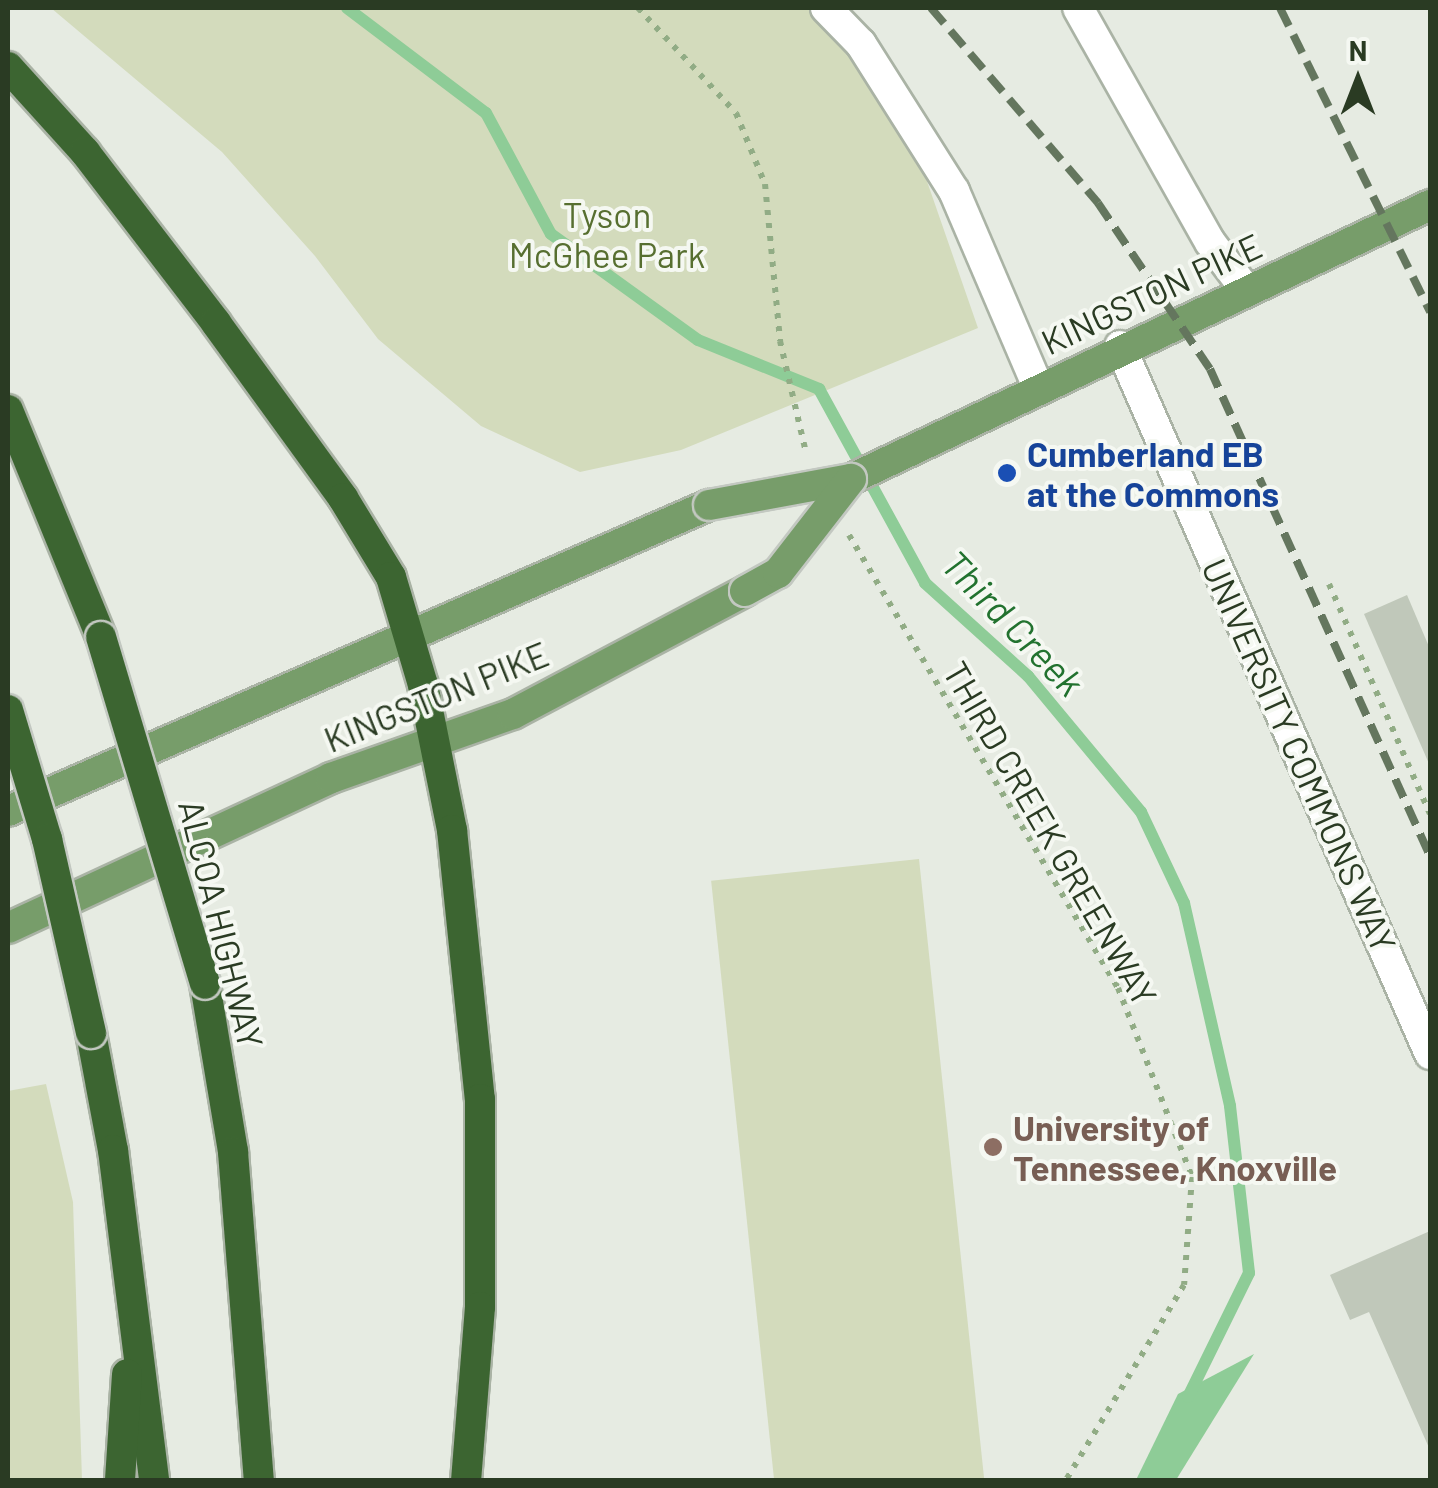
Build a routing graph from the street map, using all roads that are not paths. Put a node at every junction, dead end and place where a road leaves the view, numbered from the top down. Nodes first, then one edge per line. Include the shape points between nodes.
1 (826, 8) edge
2 (1078, 8) edge
3 (8, 67) edge
4 (1430, 205) edge
5 (1246, 290) junction
6 (1120, 346) junction
7 (1038, 387) junction
8 (8, 410) edge
9 (851, 479) junction
10 (408, 633) junction
11 (8, 710) edge
12 (434, 742) junction
13 (8, 811) edge
14 (8, 928) edge
15 (1430, 1054) edge
16 (132, 1301) junction
17 (120, 1480) edge
18 (154, 1480) edge
19 (259, 1480) edge
20 (466, 1480) edge

1 - 7 street via 862,44 954,191
2 - 5 street via 1210,242
3 - 10 highway via 85,152 343,498 392,577
4 - 5 main road, KINGSTON PIKE
5 - 6 main road, KINGSTON PIKE
6 - 7 main road, KINGSTON PIKE
6 - 15 street, UNIVERSITY COMMONS WAY
7 - 9 main road, KINGSTON PIKE
8 - 19 highway, ALCOA HIGHWAY, bridge via 101,637 205,984 233,1152
9 - 10 main road, KINGSTON PIKE, bridge via 709,504
9 - 12 main road, KINGSTON PIKE, bridge via 778,573 513,714
10 - 12 highway
10 - 13 main road, KINGSTON PIKE
11 - 16 highway, bridge via 47,838 91,1033
12 - 14 main road, KINGSTON PIKE via 331,778
12 - 20 highway via 454,847 480,1099 480,1307
16 - 17 highway
16 - 18 highway

